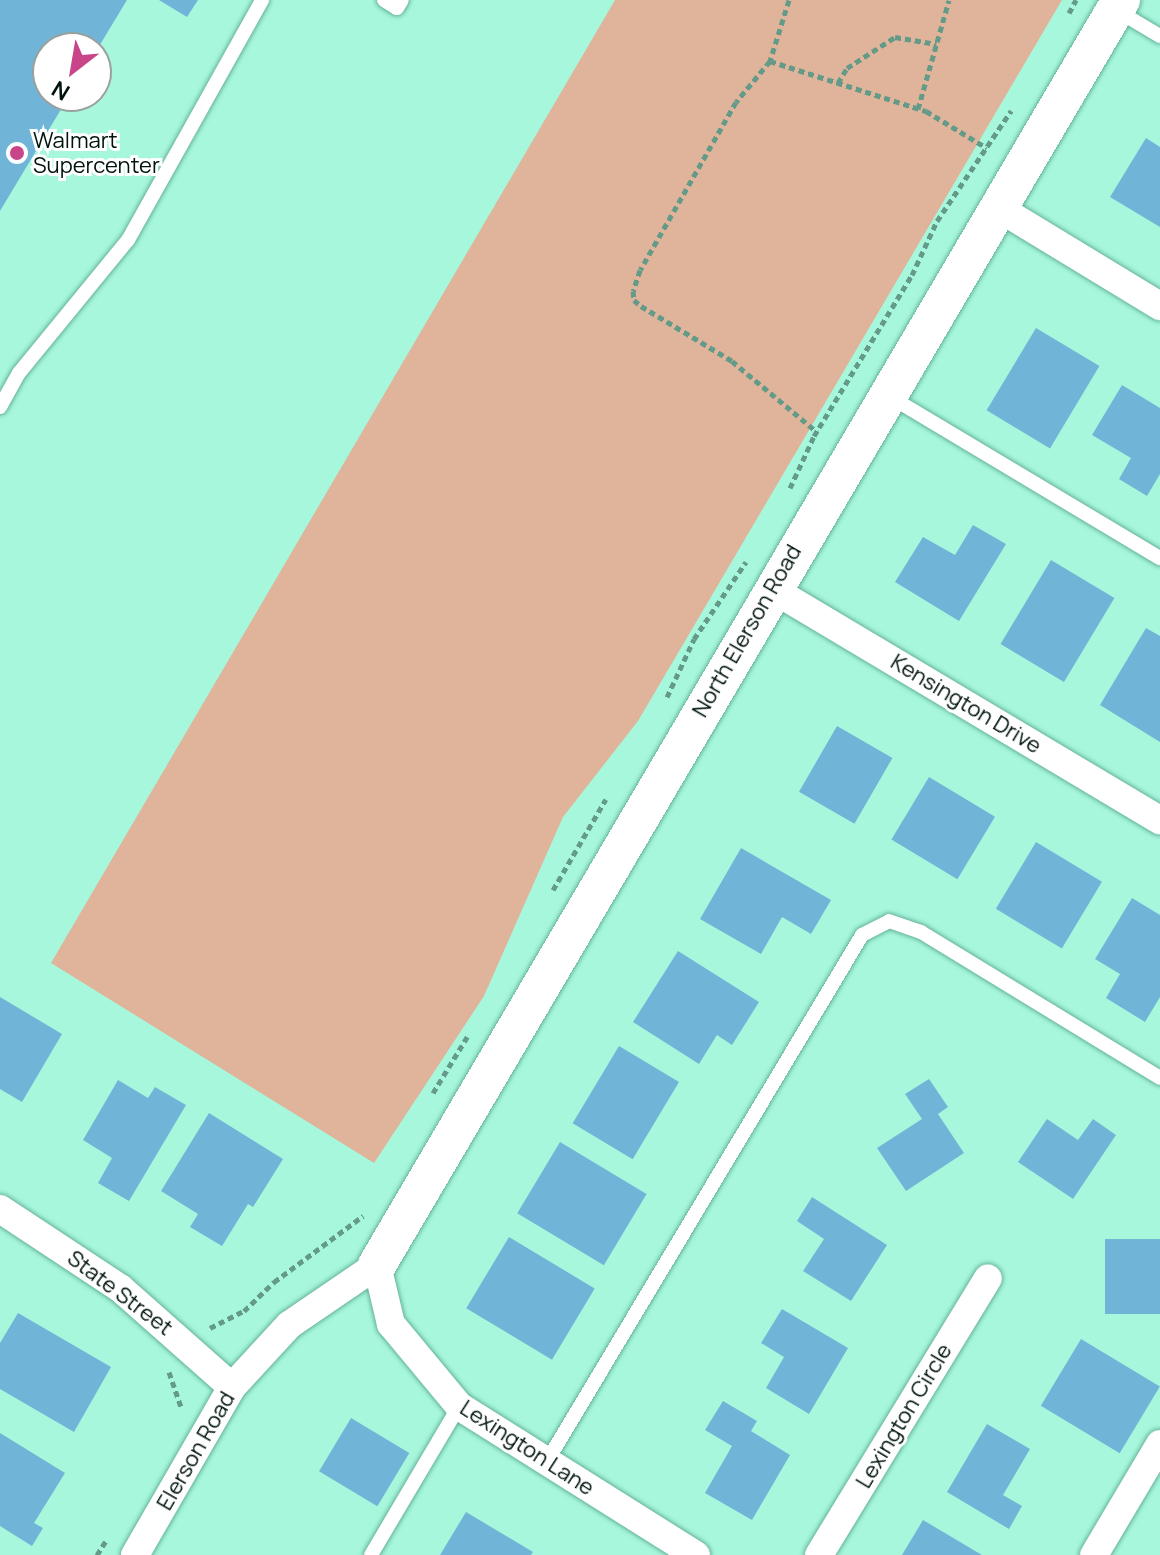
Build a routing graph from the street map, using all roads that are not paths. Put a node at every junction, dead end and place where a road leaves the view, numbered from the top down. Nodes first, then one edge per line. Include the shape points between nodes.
1 (262, 0) edge
2 (384, 0) edge
3 (402, 0) edge
4 (1118, 3) edge
5 (1160, 36) edge
6 (997, 207) junction
7 (1160, 306) edge
8 (886, 395) junction
9 (0, 407) edge
10 (1160, 558) edge
11 (772, 589) junction
12 (1160, 820) edge
13 (1160, 1078) edge
14 (4, 1219) edge
15 (377, 1265) junction
16 (988, 1278) dead end
17 (232, 1387) junction
18 (459, 1406) junction
19 (1160, 1444) edge
20 (545, 1463) junction
21 (135, 1555) edge
22 (371, 1555) edge
23 (696, 1555) edge
24 (819, 1555) edge
25 (1094, 1555) edge

1 - 9 lane via 128,240 19,373
2 - 3 lane via 397,8
4 - 5 lane
4 - 6 street, North Elerson Road
6 - 7 street
6 - 8 street, North Elerson Road
8 - 10 lane
8 - 11 street, North Elerson Road
11 - 12 street, Kensington Drive
11 - 15 street, North Elerson Road
13 - 20 lane via 921,932 889,921 862,935
14 - 17 street, State Street via 120,1288
15 - 17 street, Elerson Road via 289,1325
15 - 18 street, Lexington Lane via 391,1324
16 - 24 street, Lexington Circle
17 - 21 street, Elerson Road
18 - 20 street, Lexington Lane
18 - 22 lane
19 - 25 street
20 - 23 street, Lexington Lane

